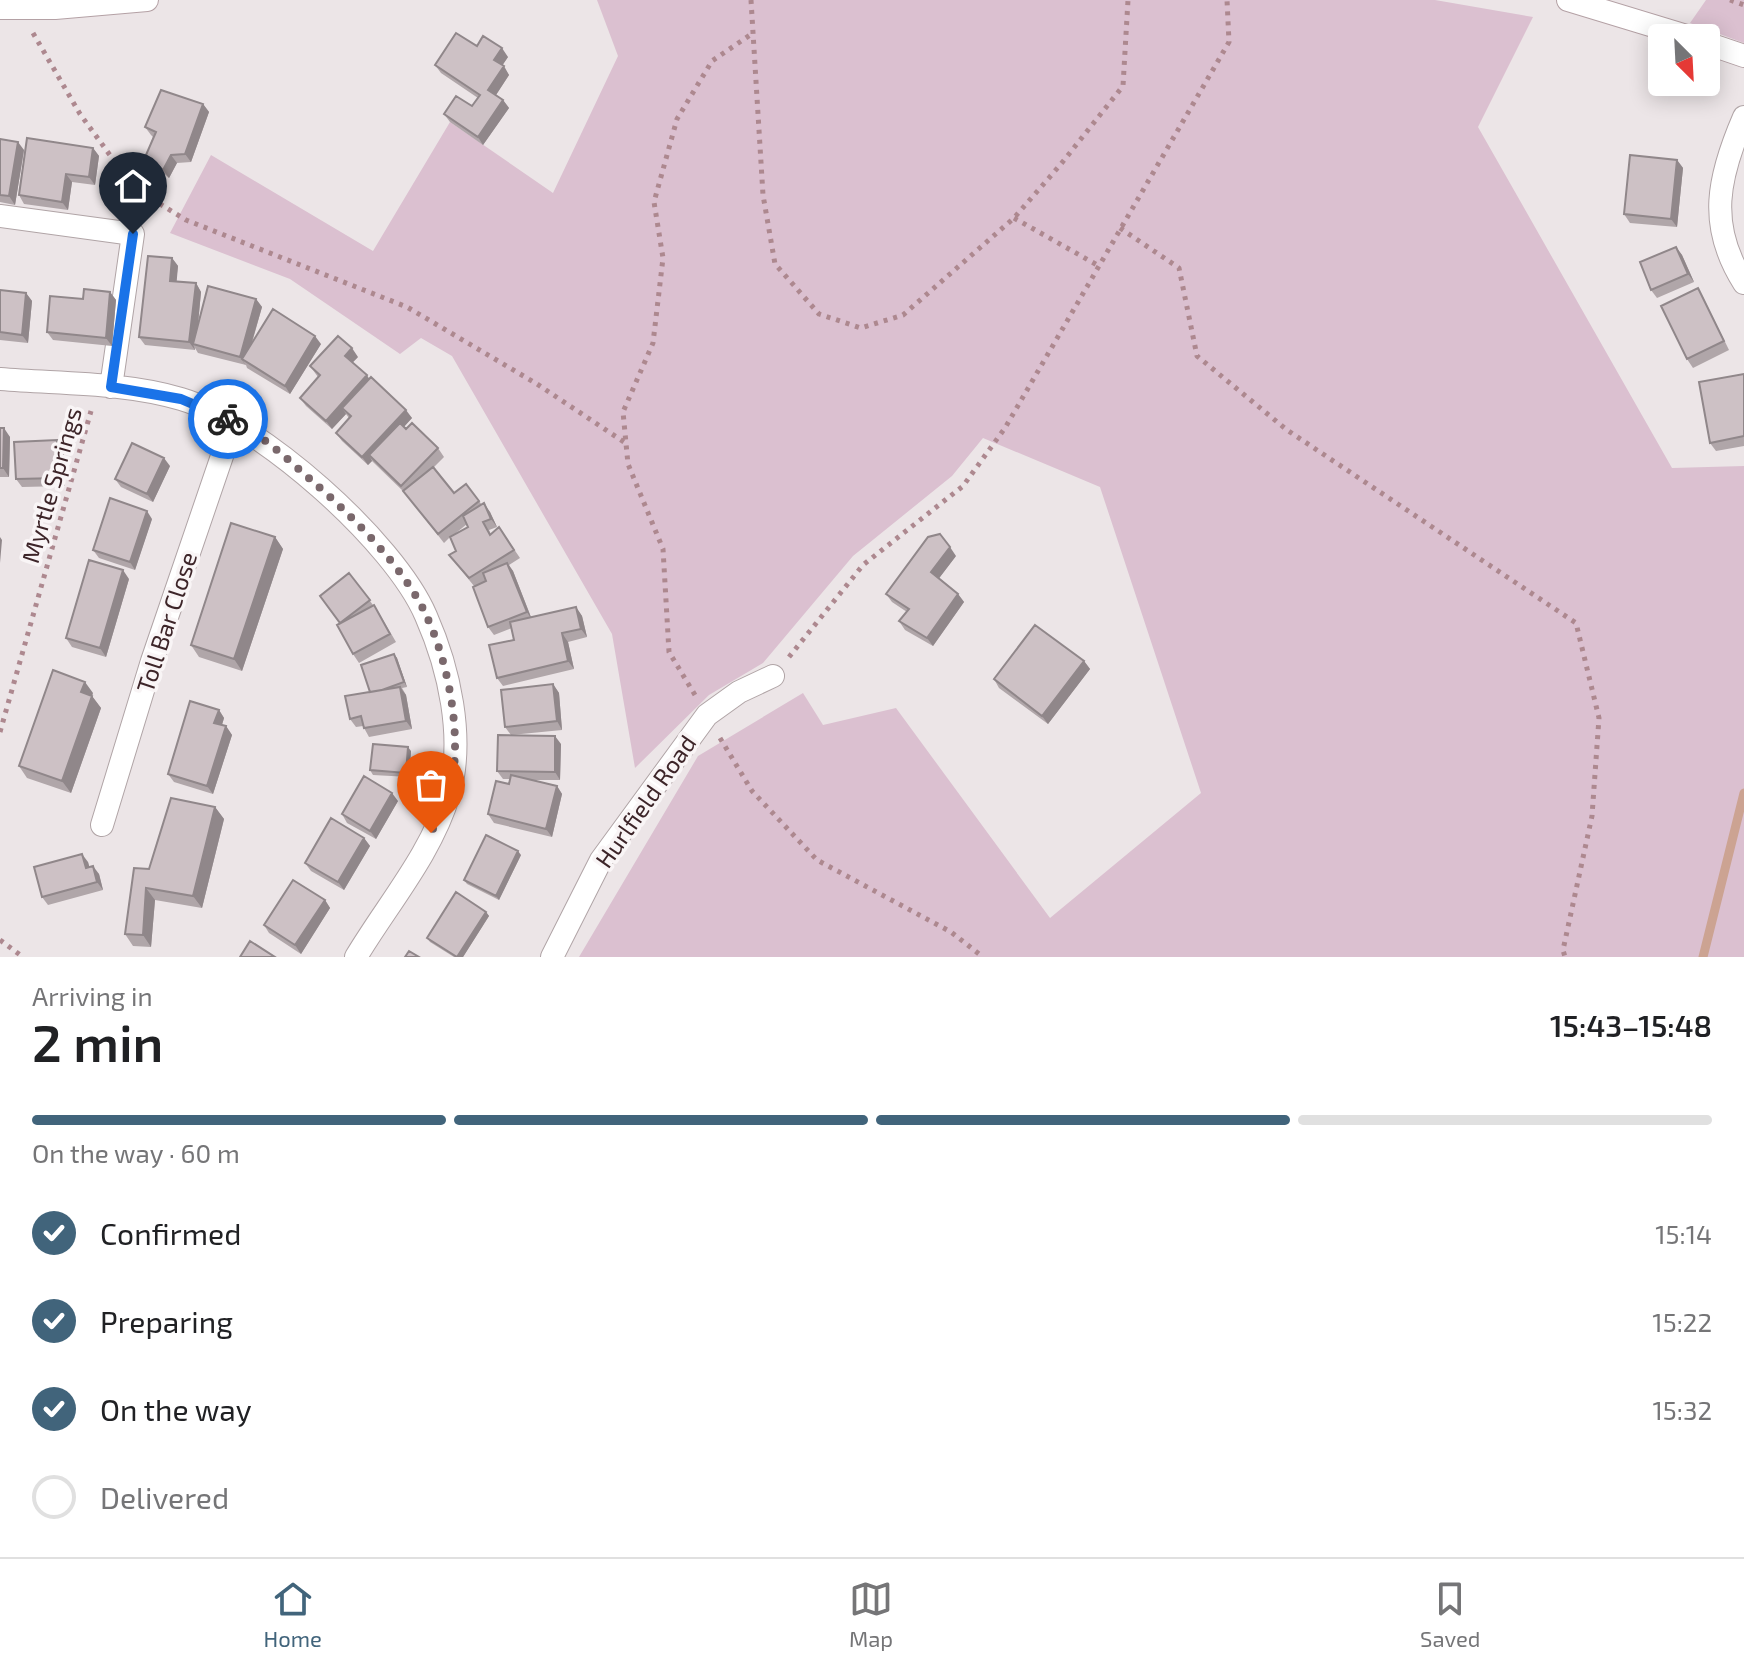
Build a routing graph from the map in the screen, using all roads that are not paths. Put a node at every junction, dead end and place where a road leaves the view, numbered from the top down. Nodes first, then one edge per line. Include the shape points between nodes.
1 (147, 0) edge
2 (1568, 0) edge
3 (0, 8) edge
4 (1648, 24) edge
5 (1720, 48) edge
6 (1744, 56) edge
7 (1744, 117) edge
8 (0, 216) edge
9 (1744, 283) edge
10 (0, 379) edge
11 (104, 387) junction
12 (234, 421) junction
13 (773, 676) road end
14 (102, 825) dead end
15 (356, 957) edge
16 (552, 957) edge

1 - 3 street
2 - 4 street
5 - 6 street
7 - 9 street via 1727,157 1720,216 1727,256
8 - 11 street via 133,234
10 - 11 street
11 - 12 street via 181,399
12 - 14 street, Toll Bar Close
12 - 15 street via 272,445 332,498 391,563 426,614 444,670 455,725 449,793 423,853
13 - 16 street, Hurlfield Road via 707,715 601,860

